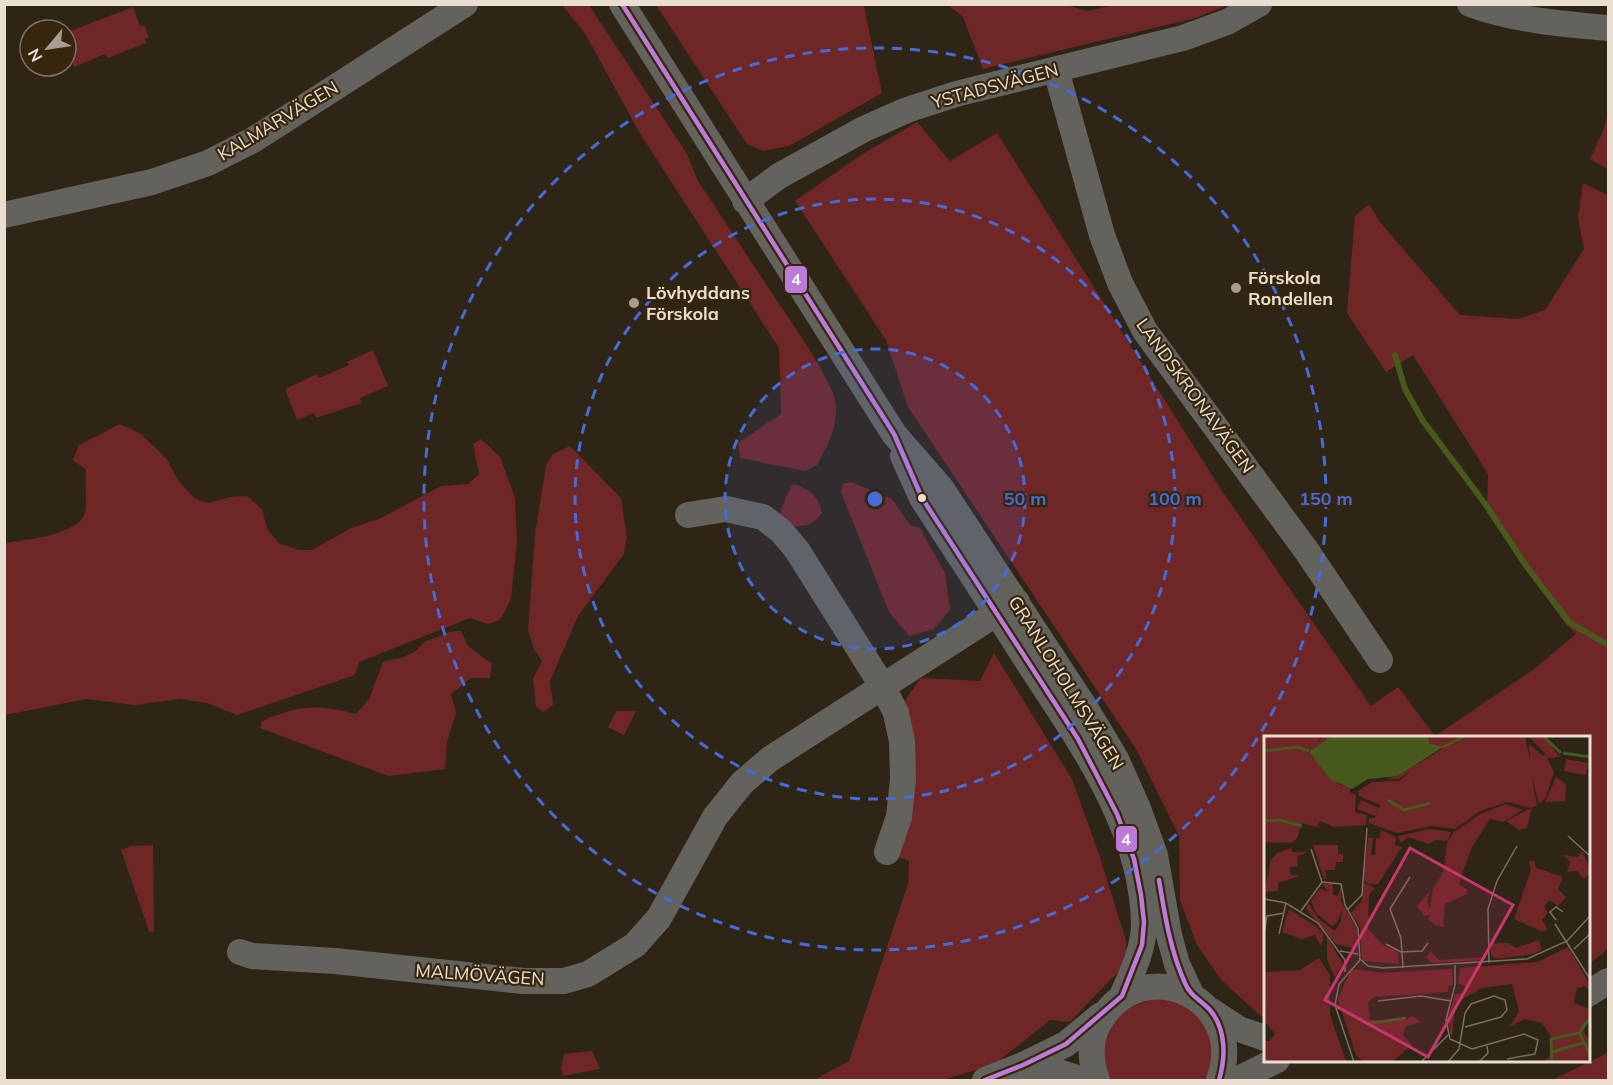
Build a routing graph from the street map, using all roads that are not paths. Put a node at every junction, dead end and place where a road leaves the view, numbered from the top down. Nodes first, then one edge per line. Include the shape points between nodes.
1 (465, 4) edge
2 (622, 4) edge
3 (1259, 4) edge
4 (1470, 4) edge
5 (1608, 28) edge
6 (1056, 70) junction
7 (745, 201) junction
8 (4, 215) edge
9 (688, 515) dead end
10 (1007, 607) junction
11 (1380, 660) dead end
12 (883, 687) junction
13 (887, 852) dead end
14 (240, 952) dead end
15 (1608, 981) edge
16 (1589, 993) edge
17 (1200, 1003) junction
18 (1114, 1004) junction
19 (1264, 1038) edge
20 (1273, 1061) edge
21 (1023, 1065) junction
22 (985, 1080) edge
23 (1083, 1080) edge
24 (1097, 1080) edge
25 (1219, 1080) edge
26 (1237, 1080) edge

1 - 8 street, KALMARVÄGEN via 253,140 208,163 152,182
2 - 7 street, GRANLOHOLMSVÄGEN
3 - 6 street, YSTADSVÄGEN via 1227,22 1183,38
4 - 5 street via 1551,23
6 - 7 street, YSTADSVÄGEN via 907,110 778,176
6 - 11 street, LANDSKRONAVÄGEN via 1102,235 1120,283 1145,331 1306,550
7 - 10 street, GRANLOHOLMSVÄGEN via 894,434 941,488
9 - 12 street via 726,509 763,517 781,531
10 - 12 street, MALMÖVÄGEN
10 - 17 street, GRANLOHOLMSVÄGEN via 1086,709 1116,759 1155,855 1177,964
10 - 18 street, GRANLOHOLMSVÄGEN via 1117,814 1134,859 1144,922 1142,945
12 - 13 street via 896,713 902,741 903,779 898,817
12 - 14 street, MALMÖVÄGEN via 770,759 742,783 715,817 659,918 635,945 588,974 564,981 523,981
15 - 16 street
17 - 18 street via 1169,987 1158,986 1134,991
17 - 19 street via 1239,1029
17 - 25 street, GRANLOHOLMSVÄGEN via 1220,1029 1225,1049
18 - 21 street via 1066,1044
18 - 24 street, GRANLOHOLMSVÄGEN via 1096,1029 1091,1048
20 - 26 street
21 - 22 street
21 - 23 street

